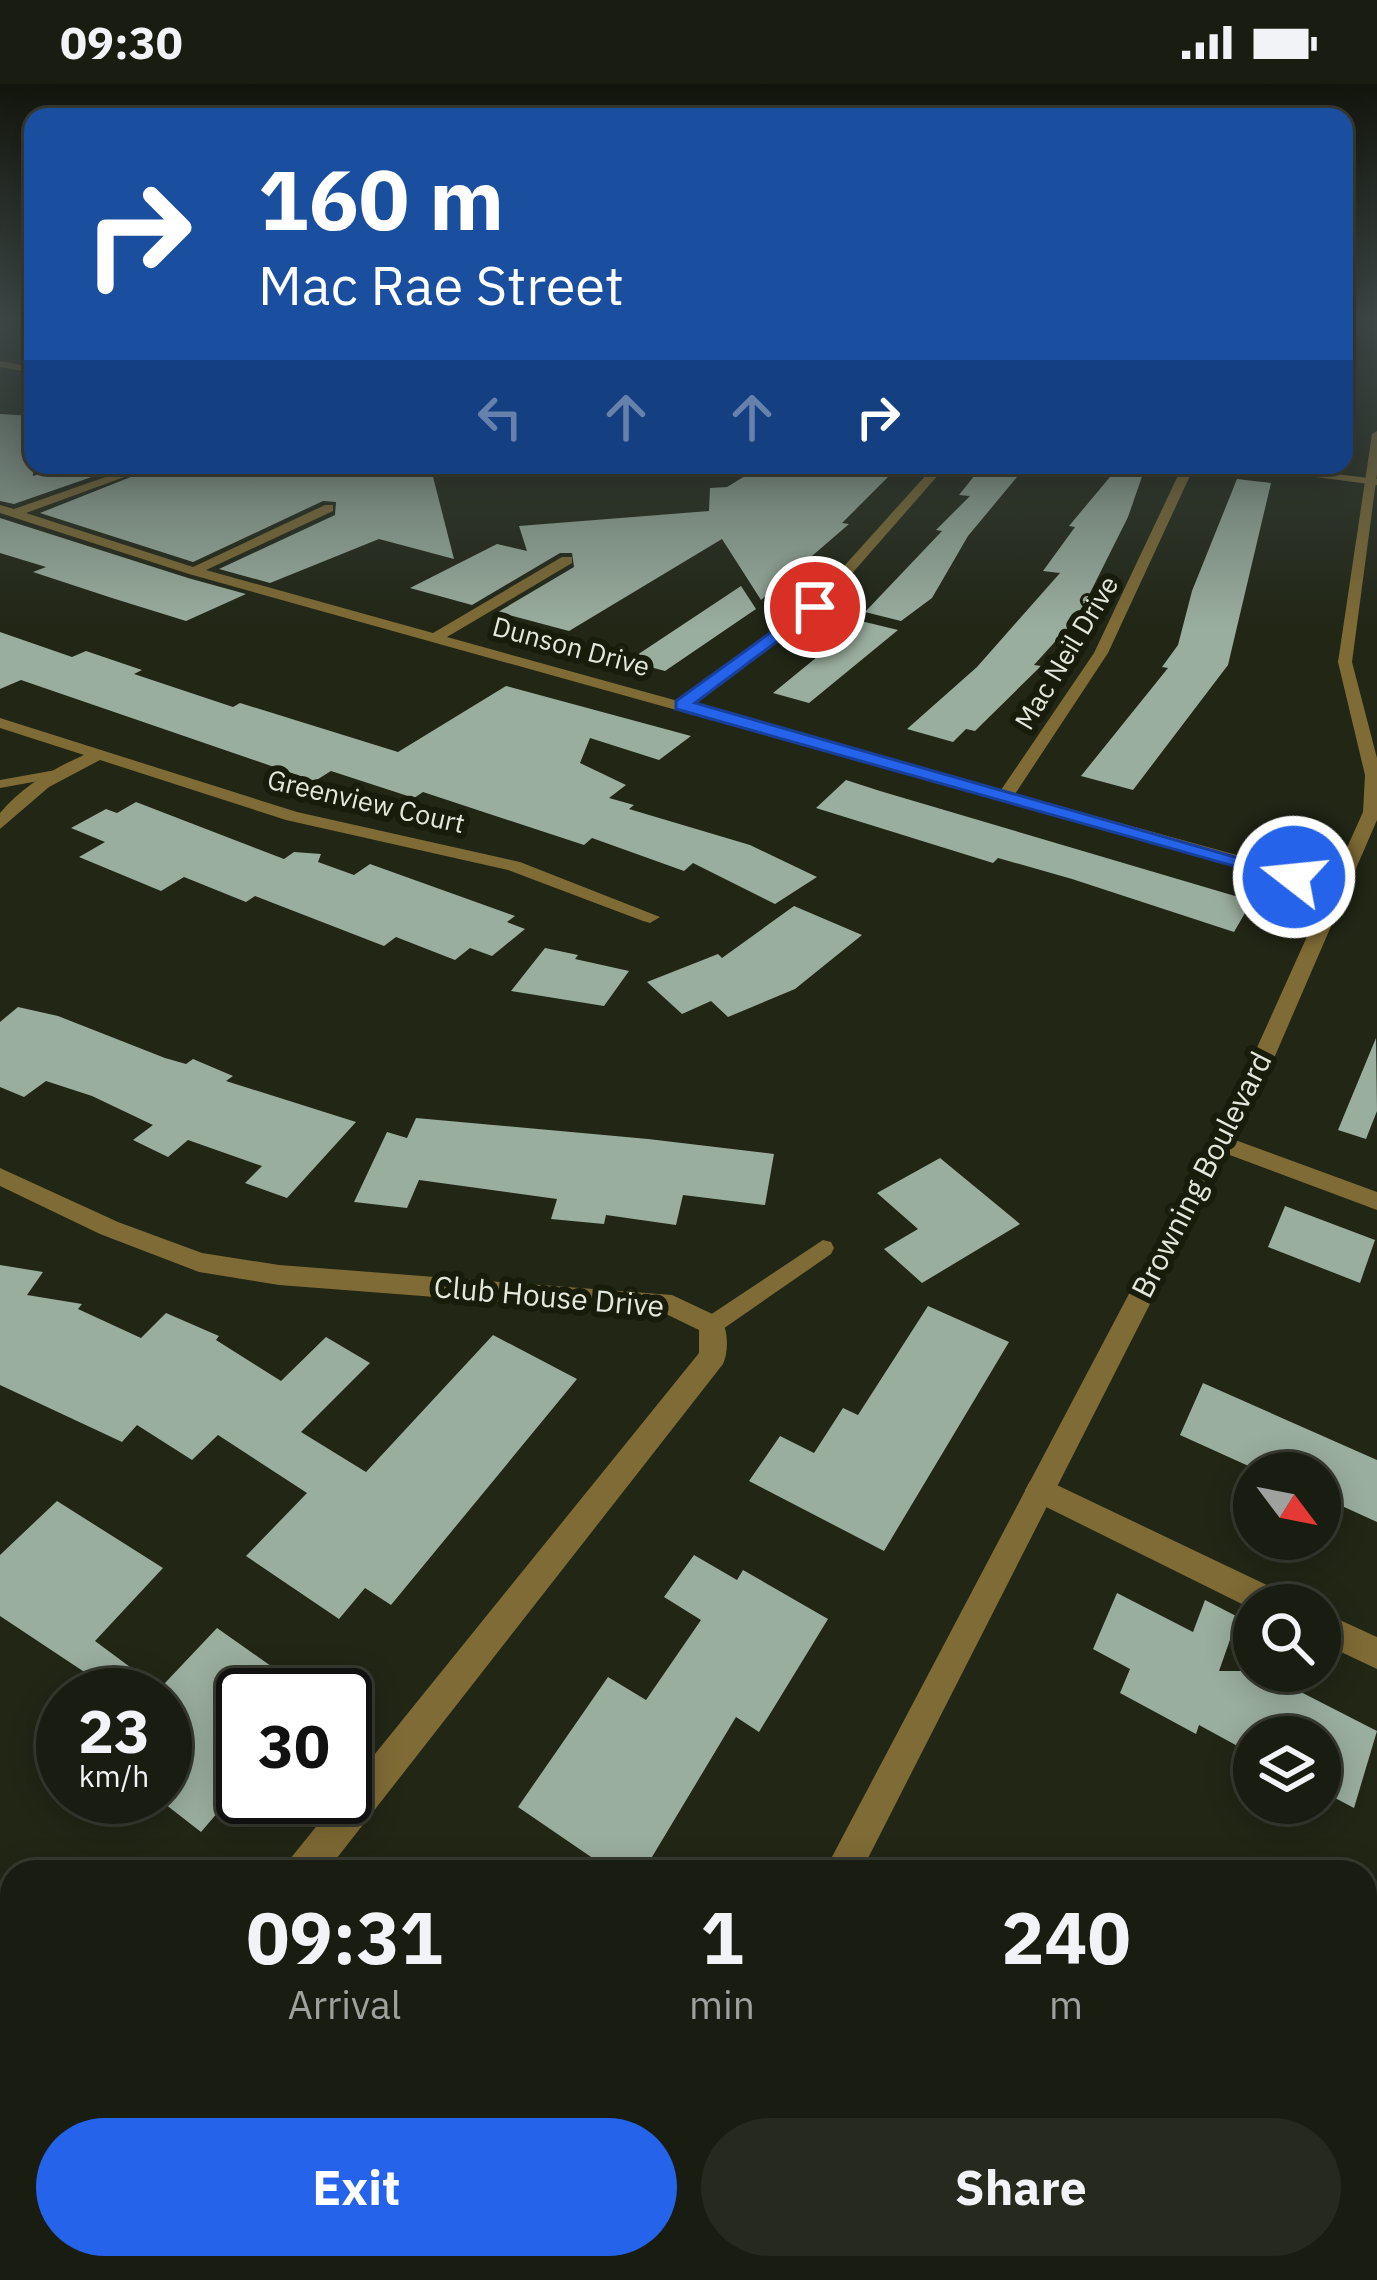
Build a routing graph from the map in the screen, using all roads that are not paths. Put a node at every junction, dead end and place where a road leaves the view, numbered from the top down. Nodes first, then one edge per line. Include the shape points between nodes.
1 (1377, 434) edge
2 (124, 474) edge
3 (933, 474) edge
4 (1186, 474) edge
5 (1306, 474) edge
6 (1373, 482) edge
7 (329, 508) dead end
8 (6, 512) edge
9 (567, 560) dead end
10 (194, 571) junction
11 (435, 638) junction
12 (682, 705) junction
13 (0, 723) edge
14 (95, 756) junction
15 (56, 774) junction
16 (0, 784) edge
17 (1006, 795) junction
18 (1374, 812) edge
19 (0, 824) edge
20 (1338, 890) junction
21 (650, 916) dead end
22 (1220, 1142) junction
23 (0, 1176) edge
24 (1377, 1201) edge
25 (823, 1248) dead end
26 (712, 1325) junction
27 (1040, 1490) junction
28 (1234, 1584) edge
29 (1341, 1636) edge
30 (1377, 1653) edge
31 (313, 1860) edge
32 (848, 1860) edge

1 - 6 street, Browning Boulevard
2 - 8 street
3 - 12 street via 815,607
4 - 17 street, Mac Neil Drive via 1101,653
5 - 6 street
6 - 18 street, Browning Boulevard via 1345,662 1373,775
7 - 10 street
8 - 10 street, Dunson Drive
9 - 11 street
10 - 11 street, Dunson Drive
11 - 12 street, Dunson Drive
12 - 17 street, Dunson Drive
13 - 14 street, Greenview Court
14 - 15 street
14 - 21 street, Greenview Court via 292,816 514,866
15 - 16 lane
15 - 19 street
17 - 20 street, Dunson Drive
18 - 20 street, Browning Boulevard
20 - 22 street, Browning Boulevard
22 - 24 street
22 - 27 street, Browning Boulevard
23 - 26 street, Club House Drive via 200,1262 672,1306
25 - 26 lane
26 - 31 street via 713,1356
27 - 28 street
27 - 32 street, Browning Boulevard
29 - 30 street

